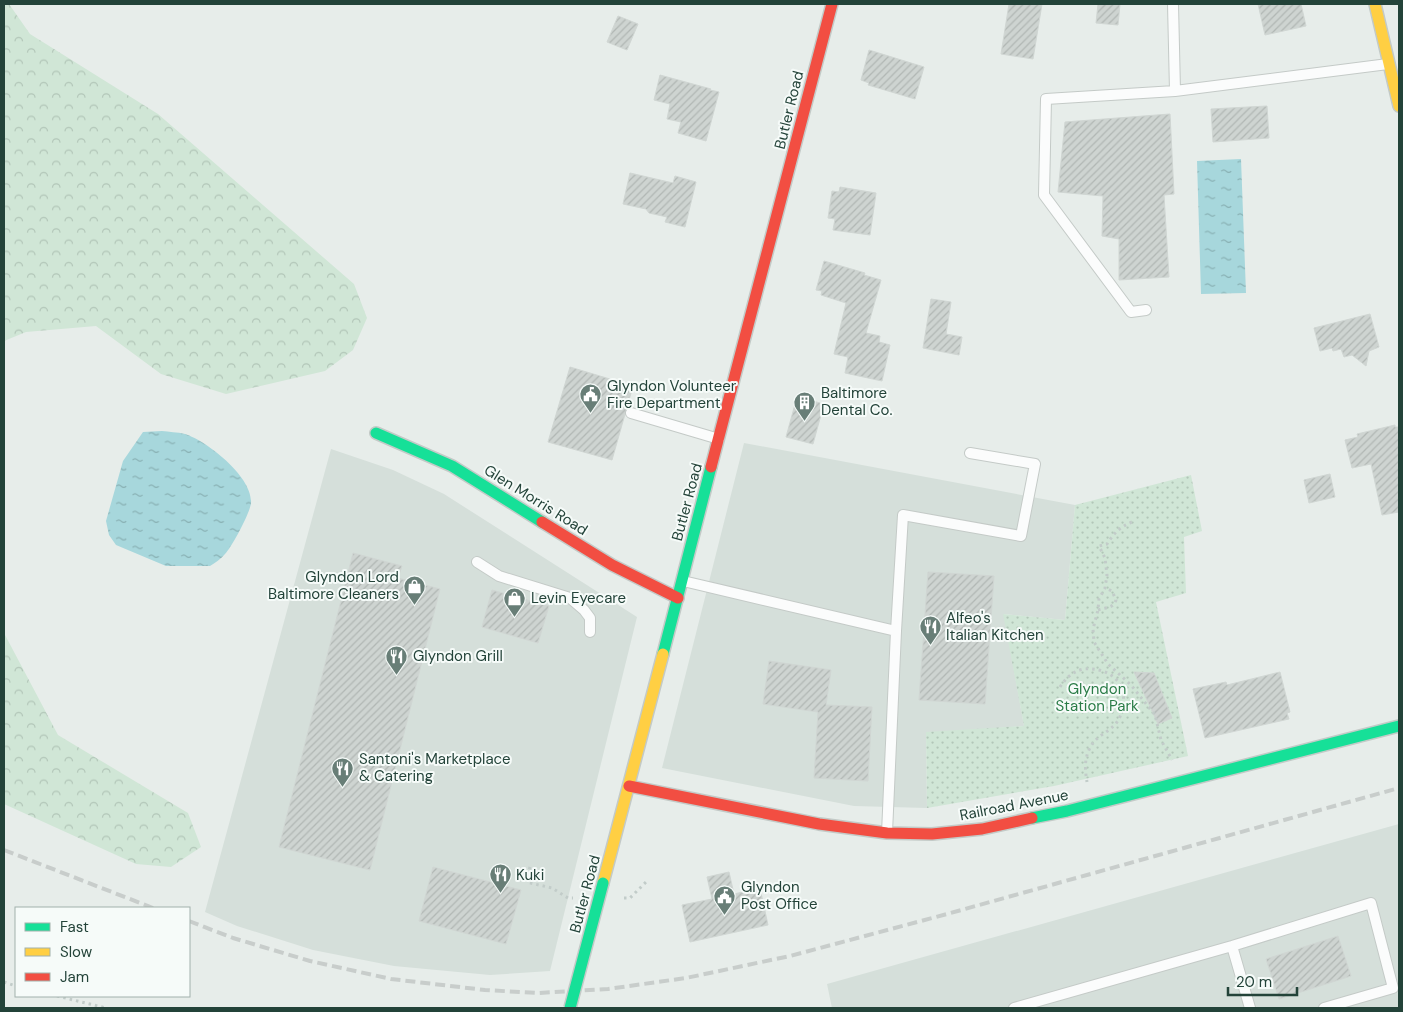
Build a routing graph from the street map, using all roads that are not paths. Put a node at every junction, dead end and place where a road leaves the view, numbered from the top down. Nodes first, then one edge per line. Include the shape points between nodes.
1 (832, 4) edge
2 (1173, 4) edge
3 (1375, 4) edge
4 (1389, 64) junction
5 (1175, 91) junction
6 (1399, 106) edge
7 (1146, 310) dead end
8 (631, 412) dead end
9 (376, 433) dead end
10 (720, 439) junction
11 (970, 453) dead end
12 (477, 562) dead end
13 (682, 580) junction
14 (678, 598) junction
15 (896, 631) junction
16 (590, 632) dead end
17 (1399, 726) edge
18 (629, 786) junction
19 (887, 833) junction
20 (1232, 946) junction
21 (570, 1008) edge
22 (1014, 1008) edge
23 (1250, 1008) edge
24 (1324, 1008) edge

1 - 10 street, Butler Road
2 - 5 lane
3 - 4 street
4 - 5 lane
4 - 6 street
5 - 7 lane via 1046,99 1044,195 1131,312
8 - 10 lane
9 - 14 street, Glen Morris Road via 452,466 612,565
10 - 13 street, Butler Road
11 - 15 lane via 1035,464 1021,536 903,515
12 - 16 lane via 499,576 570,598 590,618
13 - 14 street, Butler Road
13 - 15 lane
14 - 18 street, Butler Road
15 - 19 lane
17 - 19 street, Railroad Avenue via 1183,782 982,829 932,834
18 - 19 street, Railroad Avenue via 819,824
18 - 21 street, Butler Road, bridge
20 - 22 lane
20 - 23 lane
20 - 24 lane via 1371,903 1393,988

